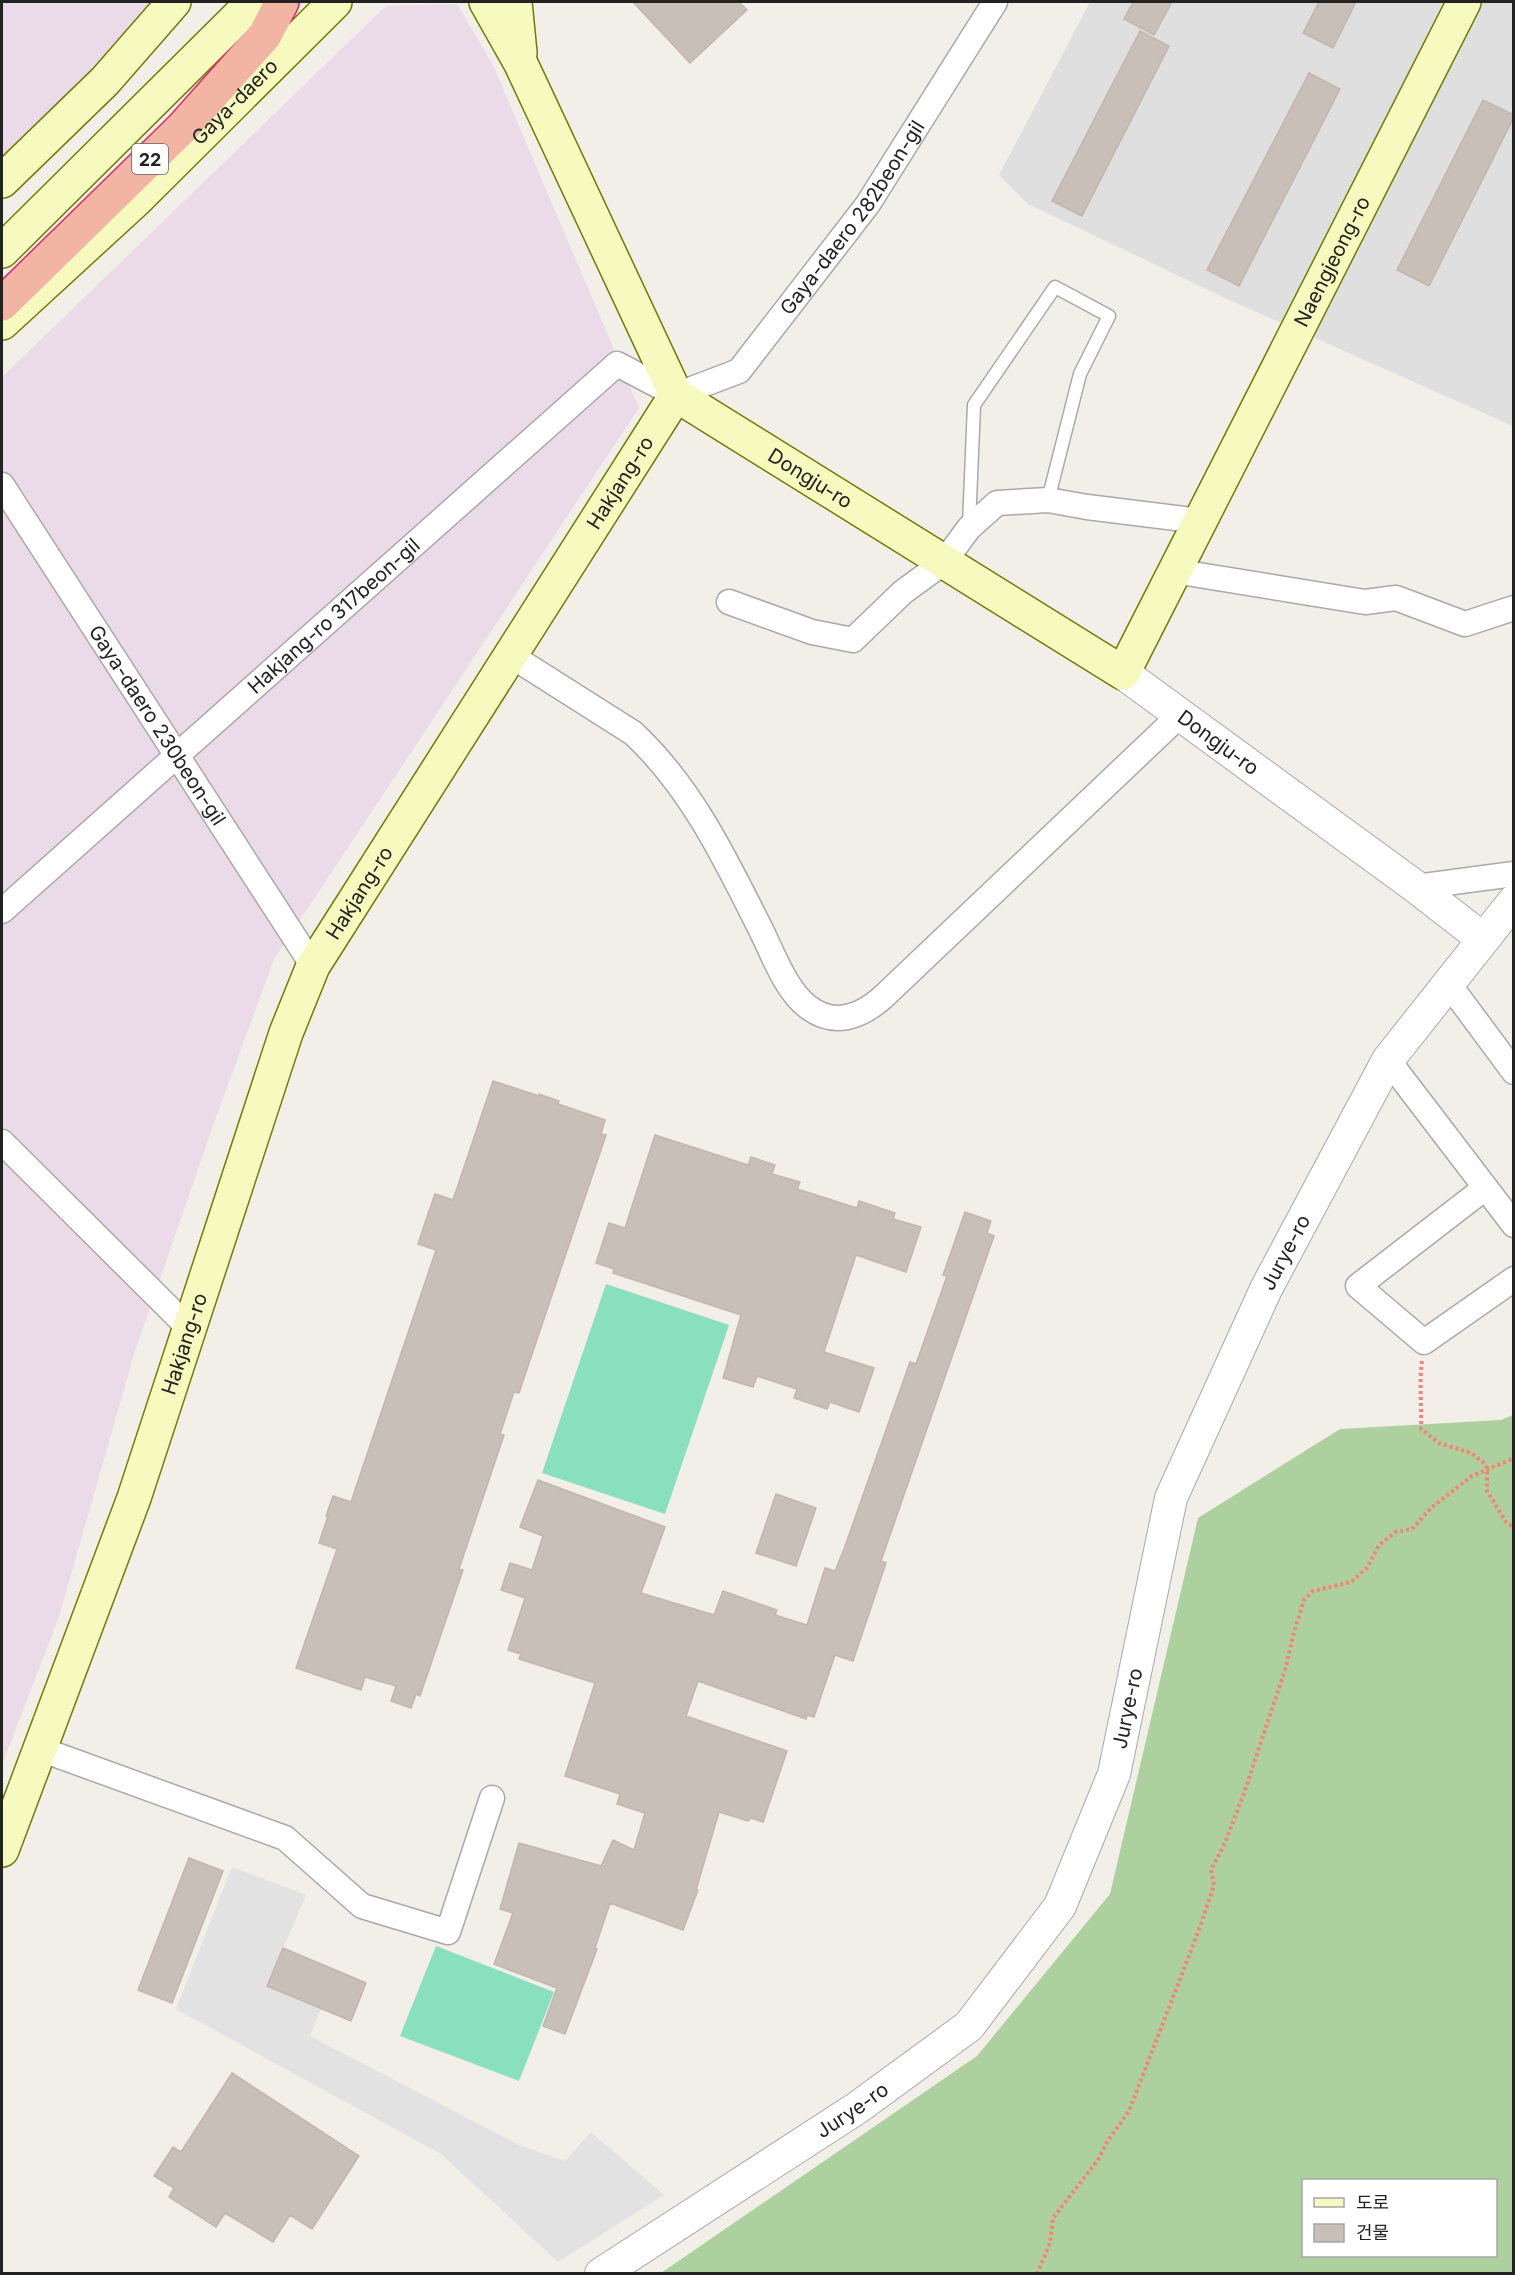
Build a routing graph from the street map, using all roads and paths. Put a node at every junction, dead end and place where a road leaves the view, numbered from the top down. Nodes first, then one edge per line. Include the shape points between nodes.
1 (174, 2) edge
2 (253, 2) edge
3 (257, 2) edge
4 (282, 2) edge
5 (335, 2) edge
6 (486, 2) edge
7 (515, 2) edge
8 (995, 2) edge
9 (1464, 2) edge
10 (521, 64) junction
11 (86, 168) junction
12 (2, 181) edge
13 (136, 200) junction
14 (2, 234) edge
15 (2, 251) edge
16 (2, 274) edge
17 (2, 304) edge
18 (2, 323) edge
19 (2, 345) edge
20 (676, 395) junction
21 (2, 484) edge
22 (1048, 500) junction
23 (1200, 521) junction
24 (969, 528) junction
25 (944, 562) junction
26 (1174, 572) junction
27 (729, 602) dead end
28 (1514, 609) edge
29 (510, 655) junction
30 (1123, 674) junction
31 (1180, 715) junction
32 (176, 756) junction
33 (1514, 874) edge
34 (1416, 887) junction
35 (1514, 901) edge
36 (2, 911) edge
37 (1483, 939) junction
38 (313, 966) junction
39 (1448, 982) junction
40 (1388, 1060) junction
41 (1514, 1072) edge
42 (2, 1142) edge
43 (1485, 1188) junction
44 (1514, 1225) edge
45 (1514, 1279) edge
46 (190, 1329) junction
47 (1424, 1342) junction
48 (1514, 1458) edge
49 (1487, 1468) junction
50 (1514, 1528) edge
51 (40, 1749) junction
52 (492, 1798) dead end
53 (2, 1850) edge
54 (602, 2274) edge
55 (1037, 2274) edge

1 - 12 main road via 105,81
2 - 11 main road
3 - 16 highway, 22 via 247,22 218,59 157,125
4 - 17 highway, 22 via 265,35 183,127
5 - 13 main road, Gaya-daero
6 - 10 main road
7 - 10 main road
8 - 20 street, Gaya-daero 282beon-gil via 868,204 739,371
9 - 23 main road, Naengjeong-ro
10 - 20 main road
11 - 14 main road
11 - 15 main road
13 - 18 main road, Gaya-daero
13 - 19 main road
20 - 25 main road, Dongju-ro
20 - 29 main road, Hakjang-ro
20 - 32 street, Hakjang-ro 317beon-gil via 617,364
21 - 32 street, Gaya-daero 230beon-gil
22 - 23 street
22 - 24 street via 998,503
22 - 24 lane via 1080,374 1108,316 1055,288 974,405
23 - 26 main road, Naengjeong-ro
24 - 25 street
25 - 27 street via 903,592 853,640 812,632
25 - 30 main road, Dongju-ro
26 - 28 street via 1365,602 1396,598 1465,624
26 - 30 main road, Naengjeong-ro
29 - 31 street via 645,744 704,820 792,988 807,1006 837,1018 854,1017 882,998
29 - 38 main road, Hakjang-ro
30 - 31 street, Dongju-ro
31 - 34 street, Dongju-ro
32 - 36 street, Hakjang-ro 317beon-gil
32 - 38 street, Gaya-daero 230beon-gil
33 - 34 street
34 - 37 street, Dongju-ro
35 - 37 street, Jurye-ro
37 - 39 street, Jurye-ro
38 - 46 main road, Hakjang-ro via 286,1033
39 - 40 street, Jurye-ro
39 - 41 street
40 - 43 street
40 - 54 street, Jurye-ro via 1266,1289 1171,1498 1114,1774 1060,1906 969,2026 857,2108
42 - 46 street
43 - 44 street
43 - 47 street via 1358,1286
45 - 47 street
46 - 51 main road, Hakjang-ro via 134,1498
47 - 49 path via 1421,1429 1439,1443 1471,1453
48 - 49 path
49 - 50 path via 1486,1491
49 - 55 path via 1432,1508 1412,1529 1396,1532 1379,1545 1367,1568 1351,1582 1313,1591 1304,1600 1243,1796 1211,1870 1214,1886 1129,2111 1098,2160 1053,2218 1050,2243
51 - 52 street via 285,1838 362,1906 448,1932
51 - 53 main road, Hakjang-ro

